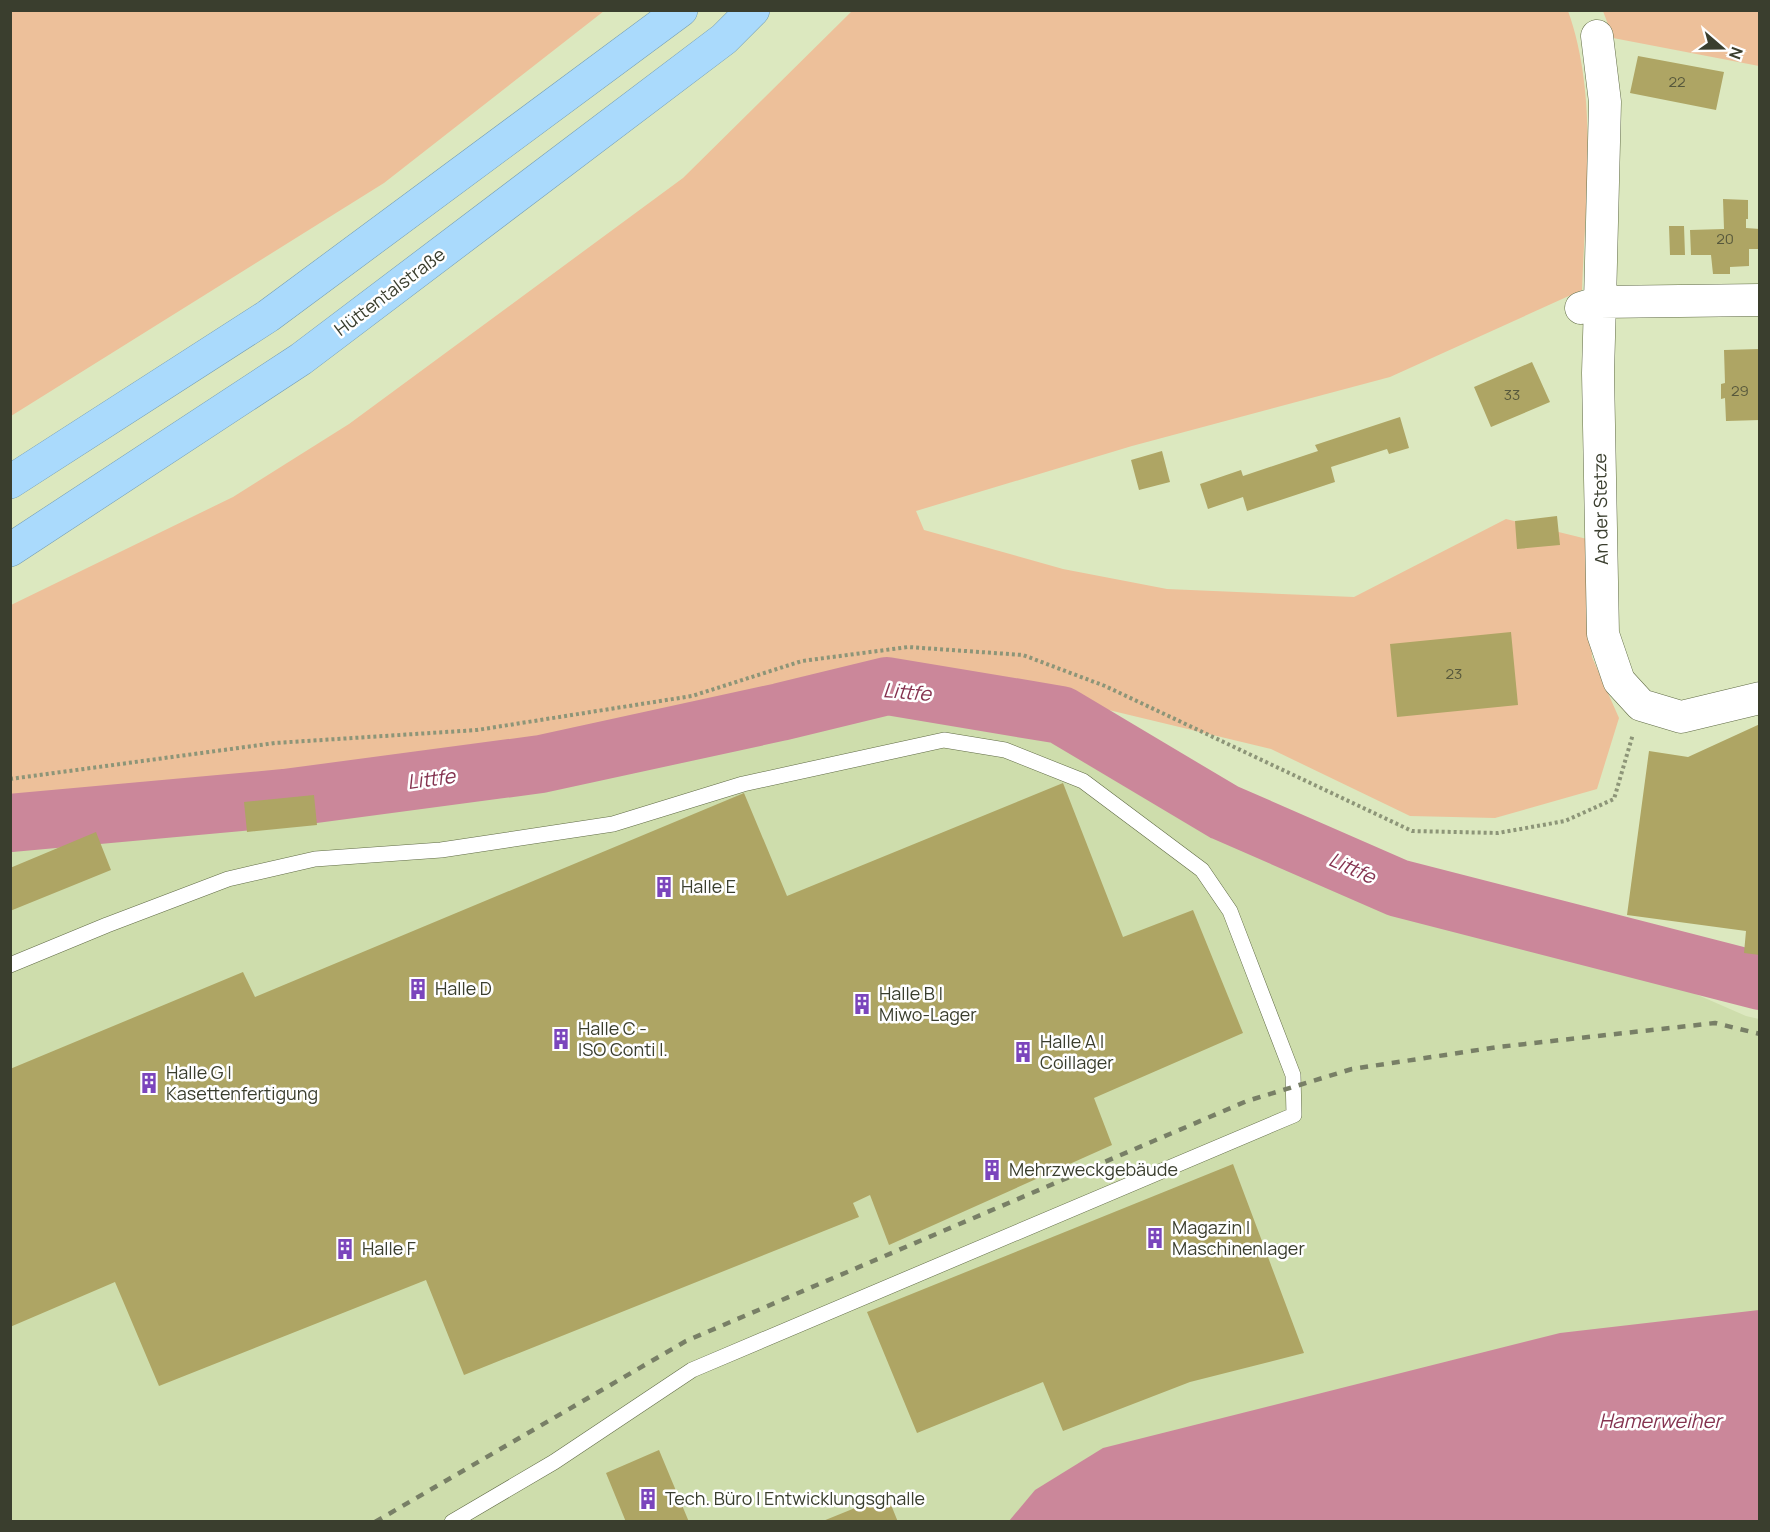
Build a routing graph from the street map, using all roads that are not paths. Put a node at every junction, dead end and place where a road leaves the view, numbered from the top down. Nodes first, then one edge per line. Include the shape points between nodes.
1 (681, 10) edge
2 (753, 10) edge
3 (1597, 36) dead end
4 (1760, 300) edge
5 (1590, 305) junction
6 (10, 482) edge
7 (10, 550) edge
8 (1760, 698) edge
9 (10, 966) edge
10 (452, 1521) edge

1 - 6 highway via 268,316
2 - 7 highway, Hüttentalstraße via 724,39 301,359
3 - 5 street, An der Stetze via 1605,102
4 - 5 street
5 - 8 street, An der Stetze via 1598,373 1603,634 1619,681 1641,705 1681,717
9 - 10 lane via 228,879 315,859 441,850 614,824 742,784 944,740 1005,750 1083,781 1202,870 1230,911 1293,1075 1294,1115 692,1370 554,1462

